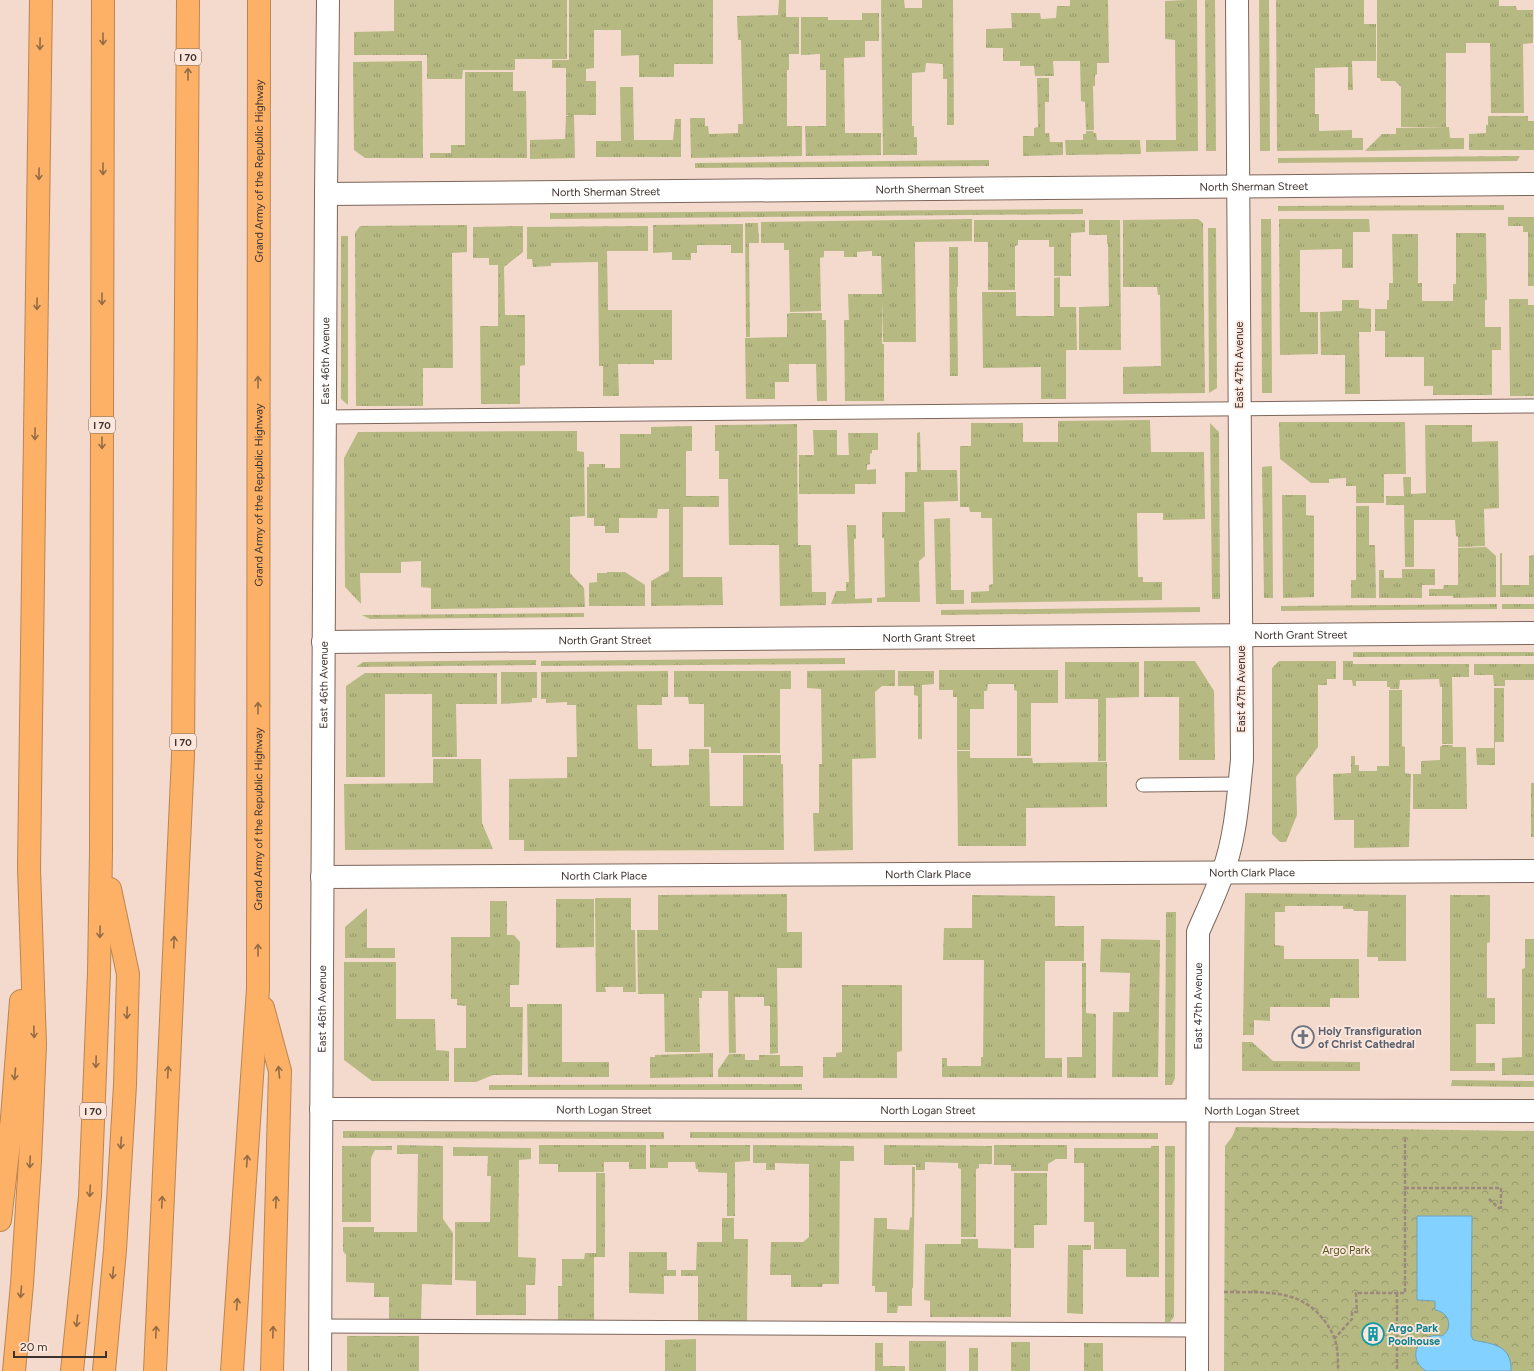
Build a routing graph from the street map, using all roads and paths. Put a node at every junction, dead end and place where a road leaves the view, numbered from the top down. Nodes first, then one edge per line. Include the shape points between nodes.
1 (103, 0) edge
2 (188, 0) edge
3 (259, 0) edge
4 (264, 0) edge
5 (328, 0) edge
6 (1237, 0) edge
7 (41, 2) edge
8 (258, 48) junction
9 (1534, 184) edge
10 (1238, 187) junction
11 (326, 194) junction
12 (1534, 406) edge
13 (1240, 409) junction
14 (324, 417) junction
15 (1534, 633) edge
16 (1241, 635) junction
17 (324, 642) junction
18 (1240, 784) junction
19 (1143, 786) dead end
20 (102, 851) junction
21 (29, 868) junction
22 (1534, 871) edge
23 (1223, 872) junction
24 (322, 877) junction
25 (258, 989) junction
26 (321, 1109) junction
27 (1197, 1110) junction
28 (1406, 1110) junction
29 (1534, 1111) edge
30 (1406, 1188) junction
31 (1489, 1199) dead end
32 (0, 1220) edge
33 (1222, 1292) dead end
34 (1397, 1293) junction
35 (320, 1326) junction
36 (1197, 1330) junction
37 (1334, 1339) junction
38 (14, 1371) edge
39 (72, 1371) edge
40 (104, 1371) edge
41 (155, 1371) edge
42 (232, 1371) edge
43 (272, 1371) edge
44 (320, 1371) edge
45 (1197, 1371) edge
46 (1338, 1371) edge
47 (1397, 1371) edge

1 -> 20 highway, I 70
41 -> 2 highway, I 70 via 183,756
3 - 8 highway, Grand Army of the Republic Highway
4 - 8 highway
5 - 11 street, East 46th Avenue
6 - 10 street, East 47th Avenue
7 -> 21 highway
25 -> 8 highway, Grand Army of the Republic Highway
9 - 10 street, North Sherman Street
10 - 11 street, North Sherman Street
10 - 13 street, East 47th Avenue
11 - 14 street, East 46th Avenue
12 - 13 lane
13 - 14 lane
13 - 16 street, East 47th Avenue
14 - 17 street, East 46th Avenue
15 - 16 street, North Grant Street
16 - 17 street, North Grant Street
16 - 18 street, East 47th Avenue
17 - 24 street, East 46th Avenue
18 - 19 lane
18 - 23 street, East 47th Avenue via 1235,826
20 -> 39 highway, I 70 via 90,1196
20 -> 40 highway via 128,974 125,1085 115,1250
21 -> 32 highway via 12,1118
21 -> 38 highway via 35,1045 28,1192
22 - 23 street, North Clark Place
23 - 24 street, North Clark Place
23 - 27 street, East 47th Avenue via 1198,932
24 - 26 street, East 46th Avenue
42 -> 25 highway
43 -> 25 highway via 280,1071
26 - 27 street, North Logan Street
26 - 35 street, East 46th Avenue
27 - 28 street, North Logan Street
27 - 36 street, East 47th Avenue
28 - 29 street, North Logan Street
28 - 30 path
30 - 31 path via 1501,1188 1501,1209
30 - 34 path via 1405,1293
33 - 37 path via 1275,1293 1297,1298 1316,1310 1330,1327
34 - 37 path via 1356,1293 1357,1312 1352,1312 1352,1319
34 - 47 path
35 - 36 lane
35 - 44 street, East 46th Avenue
36 - 45 street, East 47th Avenue
37 - 46 path

